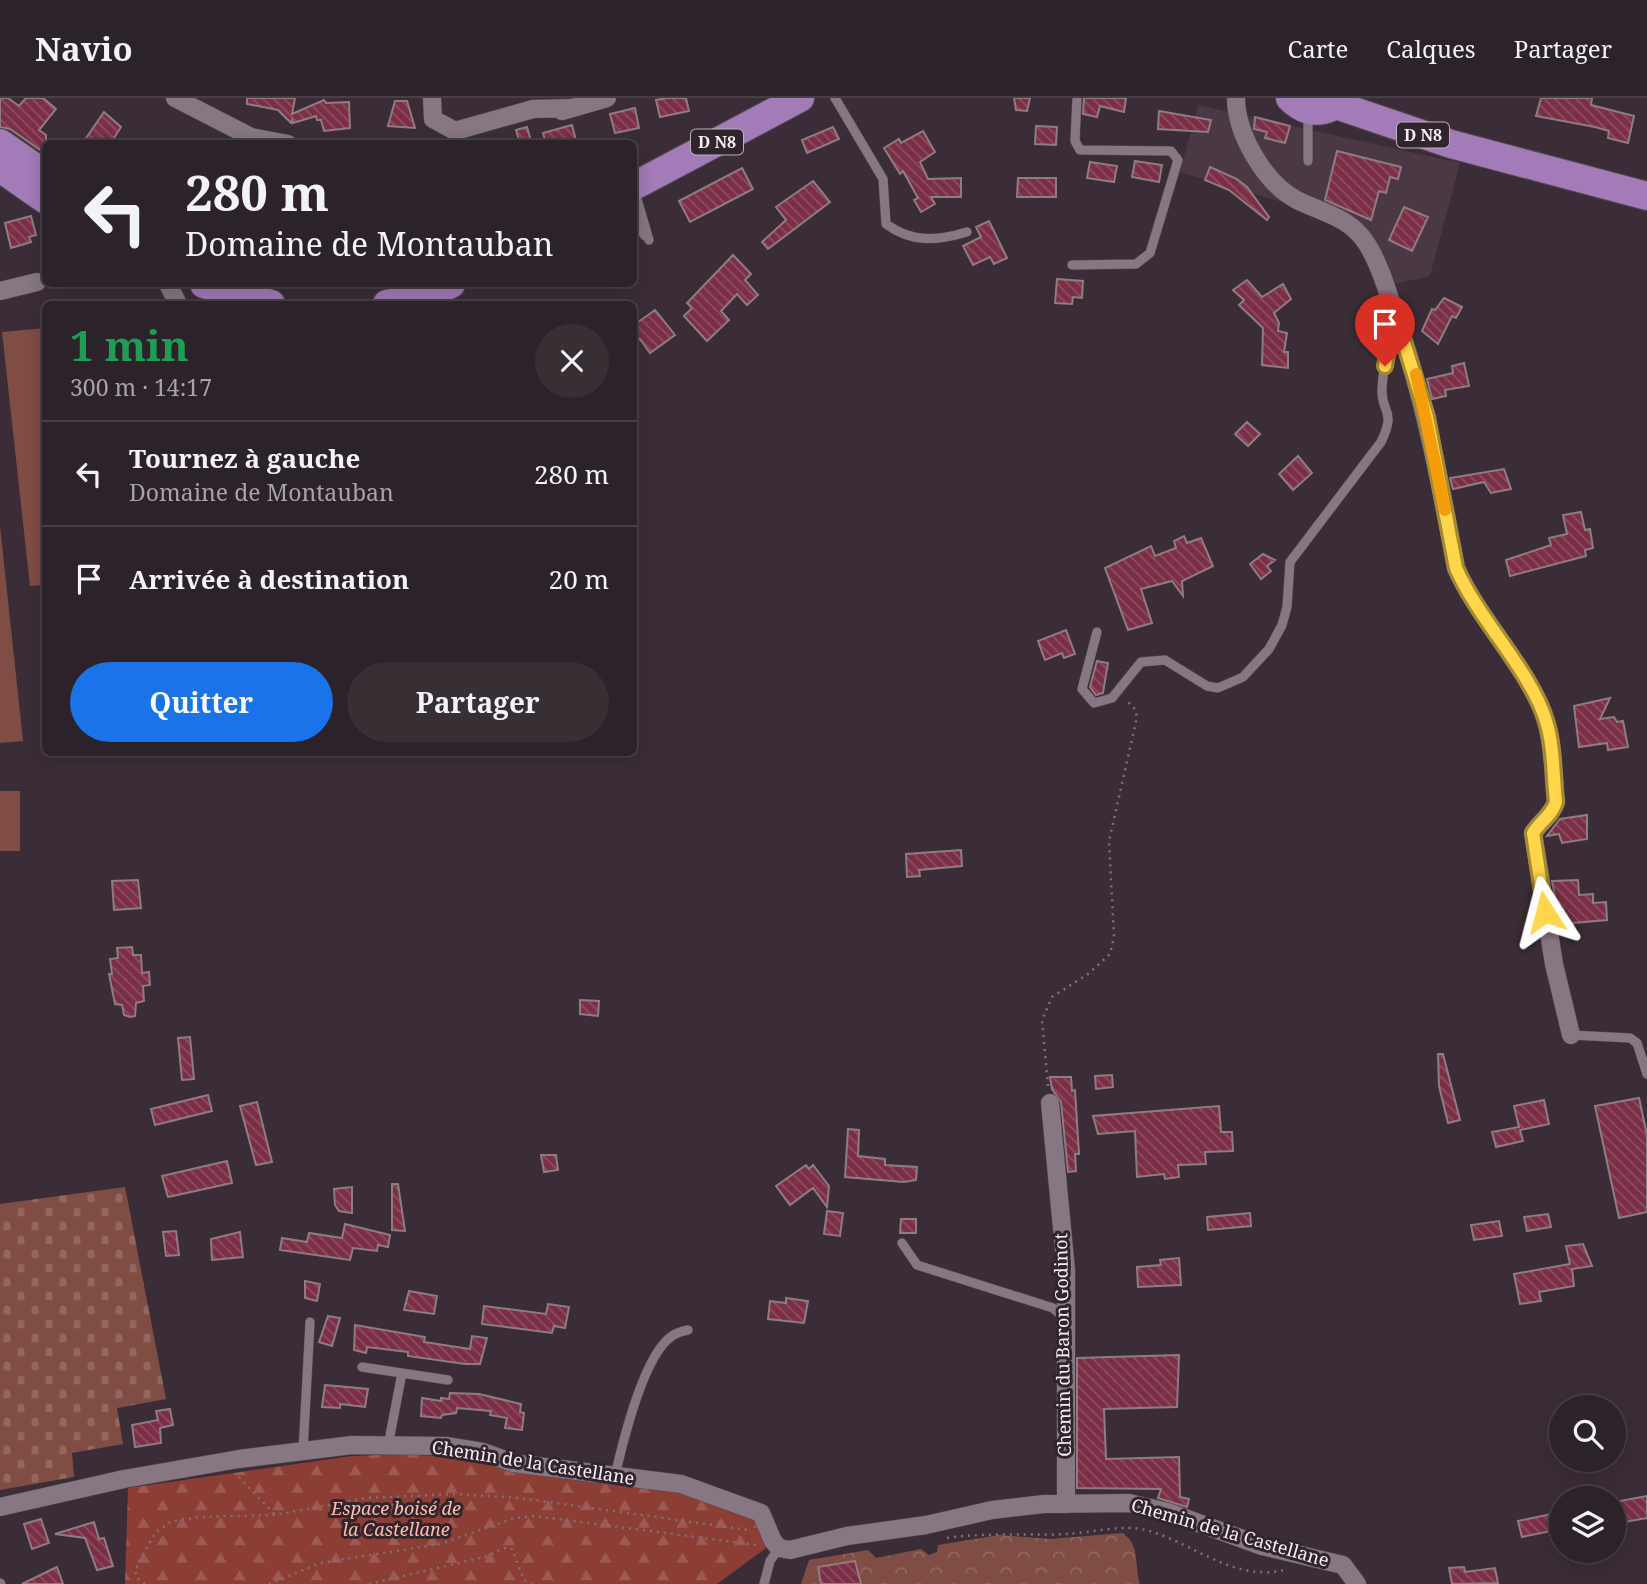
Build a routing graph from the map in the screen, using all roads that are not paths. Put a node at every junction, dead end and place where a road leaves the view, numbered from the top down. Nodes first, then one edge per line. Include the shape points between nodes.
1 (175, 98) edge
2 (432, 98) edge
3 (607, 98) edge
4 (800, 98) edge
5 (835, 98) edge
6 (1077, 98) edge
7 (1236, 98) edge
8 (1369, 98) edge
9 (1293, 101) edge
10 (1340, 102) edge
11 (571, 108) junction
12 (267, 140) edge
13 (465, 140) edge
14 (0, 144) edge
15 (1512, 160) junction
16 (1308, 162) dead end
17 (0, 169) edge
18 (42, 172) edge
19 (637, 186) edge
20 (1647, 196) edge
21 (42, 197) edge
22 (637, 198) edge
23 (637, 225) edge
24 (967, 232) dead end
25 (1072, 265) dead end
26 (37, 282) dead end
27 (214, 287) edge
28 (444, 287) edge
29 (0, 291) edge
30 (261, 301) edge
31 (401, 301) edge
32 (1395, 313) junction
33 (1097, 632) dead end
34 (1571, 1035) joint
35 (1647, 1074) edge
36 (1050, 1103) road end
37 (902, 1243) dead end
38 (1065, 1319) junction
39 (310, 1322) dead end
40 (688, 1330) dead end
41 (362, 1367) dead end
42 (402, 1373) junction
43 (447, 1380) dead end
44 (388, 1446) junction
45 (303, 1451) junction
46 (615, 1475) junction
47 (1066, 1504) junction
48 (0, 1507) edge
49 (776, 1544) junction
50 (764, 1584) edge
51 (1357, 1584) edge

1 - 12 street via 251,137
2 - 11 street via 433,119 455,131 533,109
3 - 11 street
4 - 19 main road, D N8
5 - 24 lane via 883,179 886,224 901,235 920,239
6 - 25 lane via 1075,141 1080,150 1171,152 1178,160 1144,260
7 - 32 street via 1237,120 1266,173 1294,199 1353,226 1372,253
8 - 15 main road, D N8 via 1399,115
9 - 10 main road via 1328,110
9 - 16 lane
10 - 15 main road, D N8 via 1451,144
11 - 13 street
14 - 18 main road
15 - 20 main road, D N8
17 - 21 main road
22 - 23 lane via 649,240
26 - 29 street
27 - 30 main road
28 - 31 main road
32 - 33 lane via 1382,383 1390,415 1388,428 1290,562 1283,625 1269,649 1243,677 1218,688 1176,666 1155,660 1141,662 1112,698 1094,702 1082,689
32 - 34 street via 1427,417 1456,568 1547,723 1556,802 1533,833 1554,964
34 - 35 lane via 1630,1038 1637,1043
36 - 38 street, Chemin du Baron Godinot via 1066,1270
37 - 38 lane via 917,1265 1053,1308
38 - 47 street, Chemin du Baron Godinot
39 - 45 lane
40 - 46 lane via 672,1336 656,1354
41 - 42 lane
42 - 43 lane
42 - 44 lane
44 - 45 street, Chemin de la Castellane
44 - 46 street, Chemin de la Castellane via 446,1446 513,1463
45 - 48 street, Chemin de la Castellane via 124,1479
46 - 49 street, Chemin de la Castellane via 681,1484 761,1513
47 - 49 street, Chemin de la Castellane via 992,1510 790,1550
47 - 51 street, Chemin de la Castellane via 1129,1503 1168,1512 1262,1546 1343,1565
49 - 50 lane

